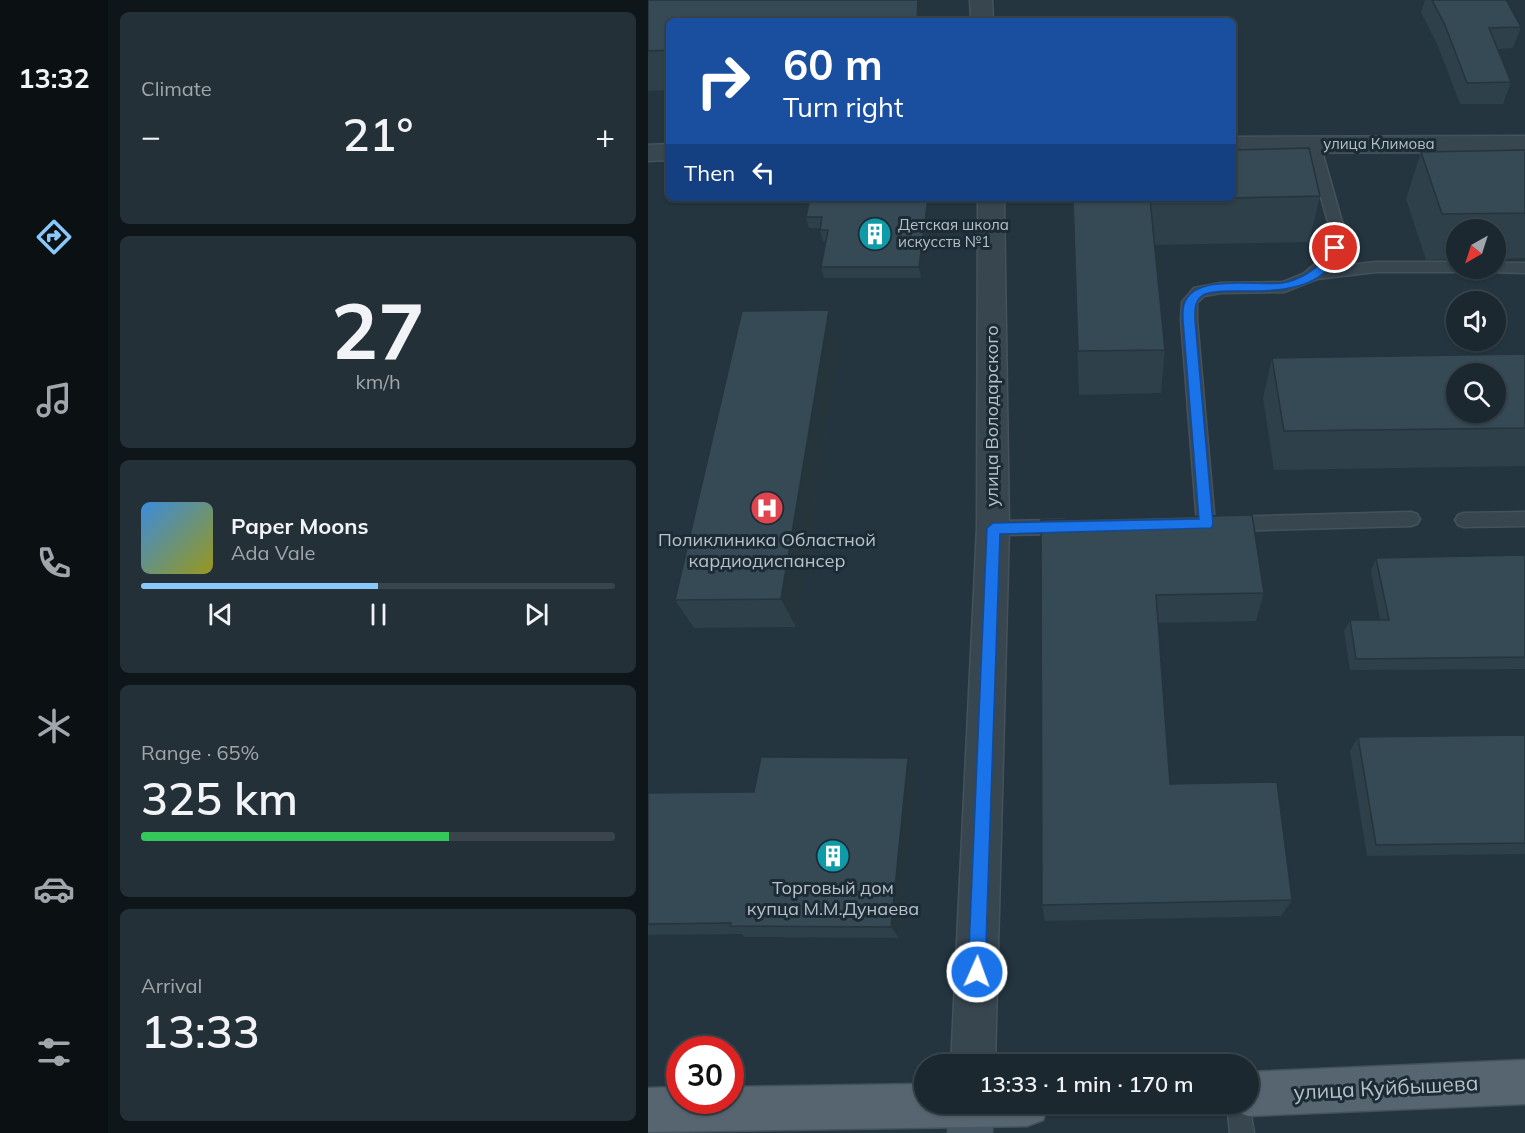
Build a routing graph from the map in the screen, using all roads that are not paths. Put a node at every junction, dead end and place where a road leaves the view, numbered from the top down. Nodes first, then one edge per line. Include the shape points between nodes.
1 (981, 0) edge
2 (982, 18) edge
3 (1313, 144) junction
4 (1525, 144) edge
5 (1236, 145) edge
6 (666, 152) edge
7 (648, 153) edge
8 (991, 201) edge
9 (1446, 267) edge
10 (1506, 267) edge
11 (1525, 268) edge
12 (1313, 274) junction
13 (1412, 519) dead end
14 (1525, 519) edge
15 (1464, 520) dead end
16 (1076, 527) edge
17 (993, 528) junction
18 (974, 1054) edge
19 (1525, 1082) edge
20 (1259, 1094) edge
21 (914, 1103) edge
22 (648, 1110) edge
23 (1240, 1114) edge
24 (1242, 1133) edge

1 - 2 street
3 - 4 street, улица Климова
3 - 5 street, улица Климова
3 - 12 lane via 1339,236 1331,259
6 - 7 street
8 - 17 street, улица Володарского
9 - 12 lane via 1376,267
10 - 11 lane
12 - 13 lane via 1284,287 1199,292 1190,303 1200,524
14 - 15 lane
16 - 17 lane
17 - 18 street, улица Володарского
19 - 20 main road, улица Куйбышева
21 - 22 main road
23 - 24 lane

